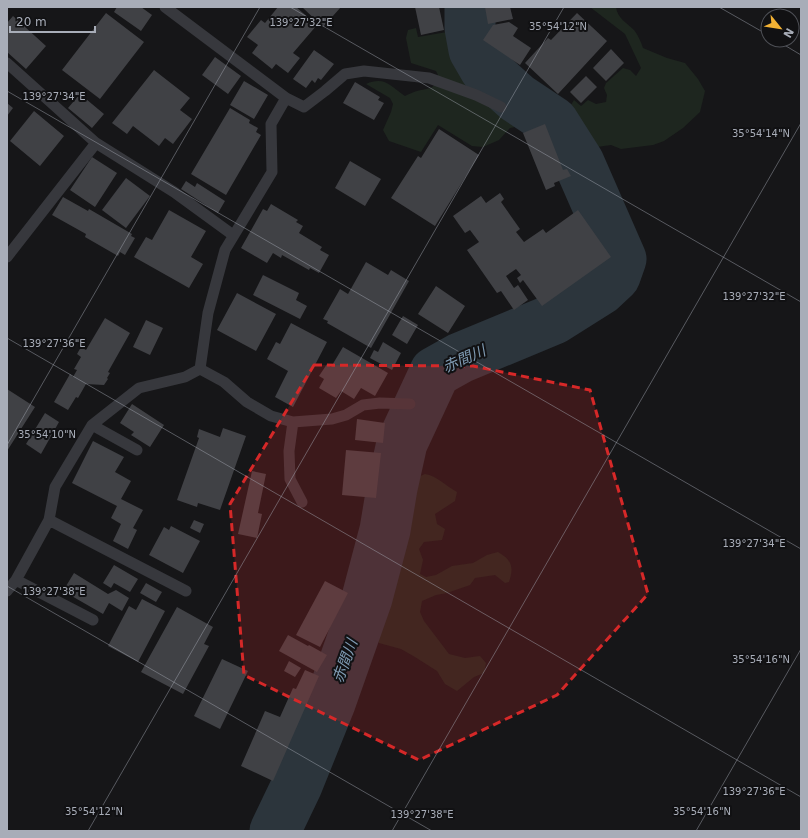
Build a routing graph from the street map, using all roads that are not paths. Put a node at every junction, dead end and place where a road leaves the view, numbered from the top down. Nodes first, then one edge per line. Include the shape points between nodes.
1 (165, 7) edge
2 (7, 63) edge
3 (286, 98) junction
4 (501, 107) dead end
5 (96, 144) junction
6 (233, 235) junction
7 (7, 257) edge
8 (200, 369) junction
9 (410, 404) dead end
10 (293, 422) junction
11 (92, 425) junction
12 (137, 450) dead end
13 (302, 502) dead end
14 (49, 520) junction
15 (16, 580) junction
16 (186, 590) dead end
17 (7, 591) edge
18 (93, 620) dead end

1 - 3 lane
2 - 5 lane
3 - 4 lane via 304,107 345,74 364,71 429,78
3 - 6 lane via 271,124 272,172
5 - 6 lane via 174,192
5 - 7 lane
6 - 8 lane via 225,250 208,313
8 - 10 lane via 224,382 247,402 271,416
8 - 11 lane via 185,377 139,388
9 - 10 lane via 363,405 346,415 332,419
10 - 13 lane via 289,451 290,479
11 - 12 lane
11 - 14 lane via 54,487
14 - 15 lane
14 - 16 lane
15 - 17 lane
15 - 18 lane

